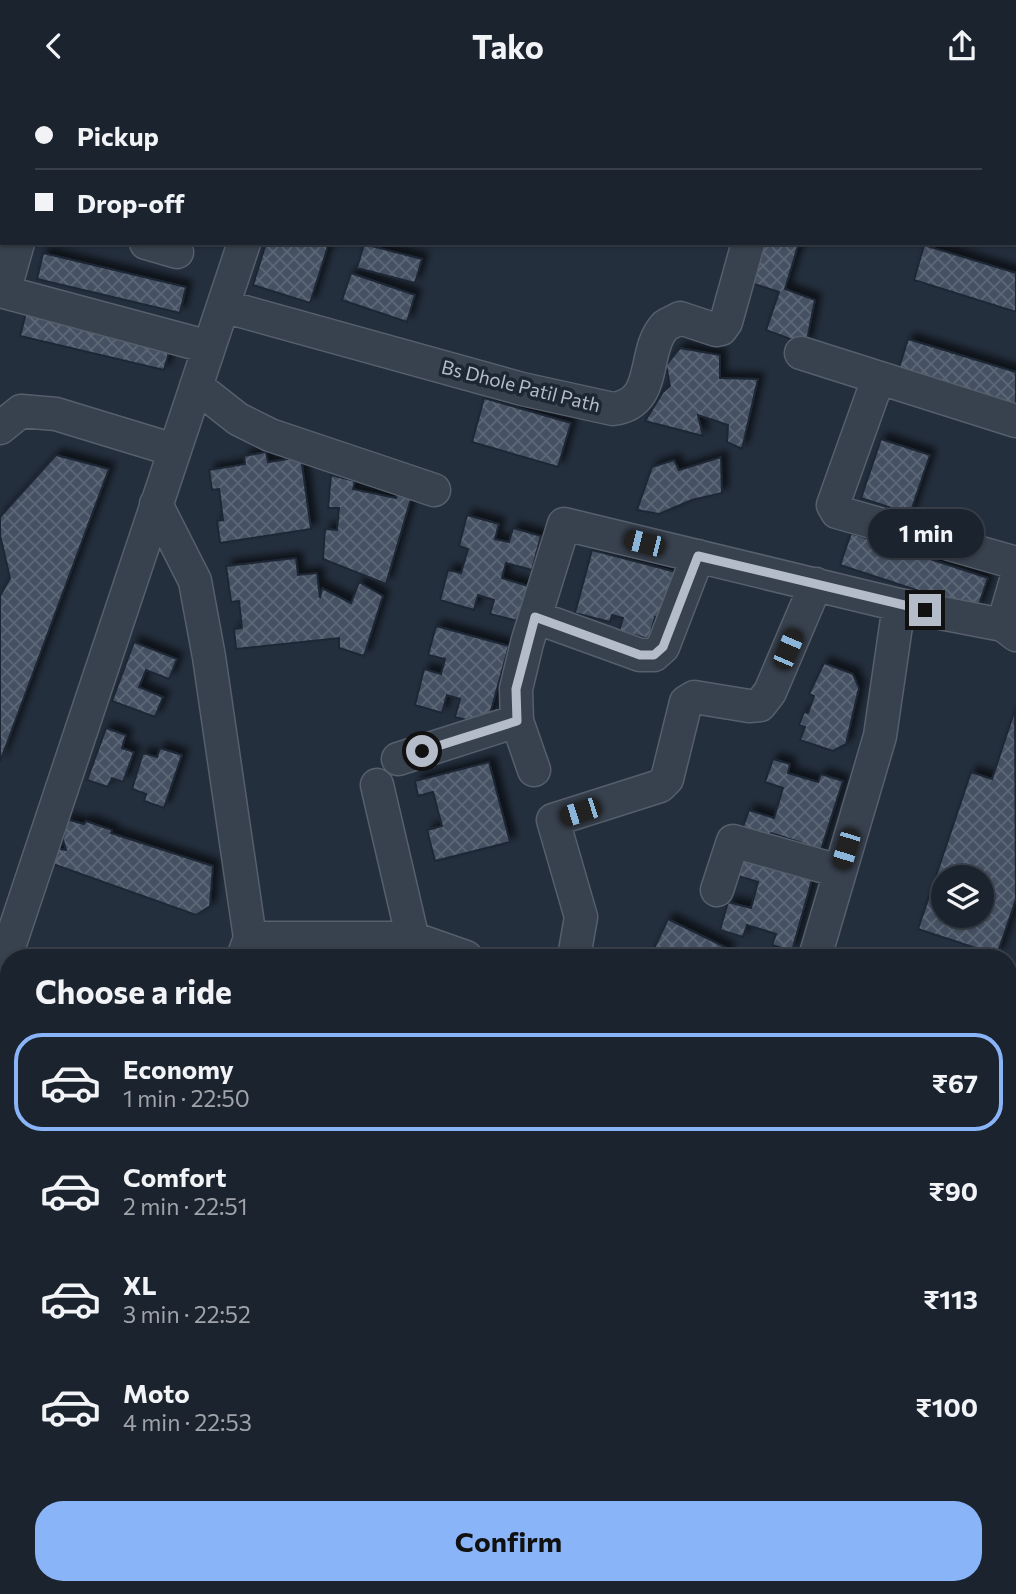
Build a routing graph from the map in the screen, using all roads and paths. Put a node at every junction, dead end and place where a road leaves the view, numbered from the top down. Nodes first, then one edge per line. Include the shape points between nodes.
1 (17, 245) edge
2 (153, 245) edge
3 (242, 245) edge
4 (747, 245) edge
5 (177, 252) dead end
6 (2, 292) edge
7 (223, 306) junction
8 (209, 347) junction
9 (801, 353) dead end
10 (878, 379) junction
11 (196, 386) junction
12 (1016, 421) edge
13 (0, 428) edge
14 (174, 450) junction
15 (434, 490) dead end
16 (156, 504) junction
17 (698, 556) junction
18 (1016, 563) edge
19 (1016, 580) edge
20 (816, 584) junction
21 (899, 605) junction
22 (535, 617) junction
23 (1009, 630) edge
24 (517, 721) junction
25 (398, 759) dead end
26 (534, 770) dead end
27 (377, 785) dead end
28 (839, 871) junction
29 (717, 890) dead end
30 (246, 947) edge
31 (415, 948) edge
32 (8, 949) edge
33 (575, 949) edge
34 (817, 949) edge

1 - 6 street
2 - 5 street
3 - 7 street
4 - 7 street, Bs Dhole Patil Path via 721,329 680,318 666,325 642,391 624,407 613,409 522,389
6 - 8 street
7 - 8 street
8 - 11 street
9 - 10 street
10 - 12 street
10 - 18 street via 833,505 837,512
11 - 14 street
11 - 15 street via 238,419 270,435
13 - 14 street via 21,411 55,414
14 - 16 street
16 - 30 street via 195,581
16 - 32 street
17 - 20 street
17 - 22 street via 564,524
17 - 22 street via 663,647 654,655 640,655
19 - 23 street
20 - 21 street
20 - 33 street via 770,692 760,705 694,697 686,702 667,779 660,786 553,820 581,918
21 - 23 street
21 - 28 street via 880,736
22 - 24 street via 516,689
24 - 25 street
24 - 26 street
27 - 31 street
28 - 29 street via 733,841
28 - 34 street
30 - 31 street

